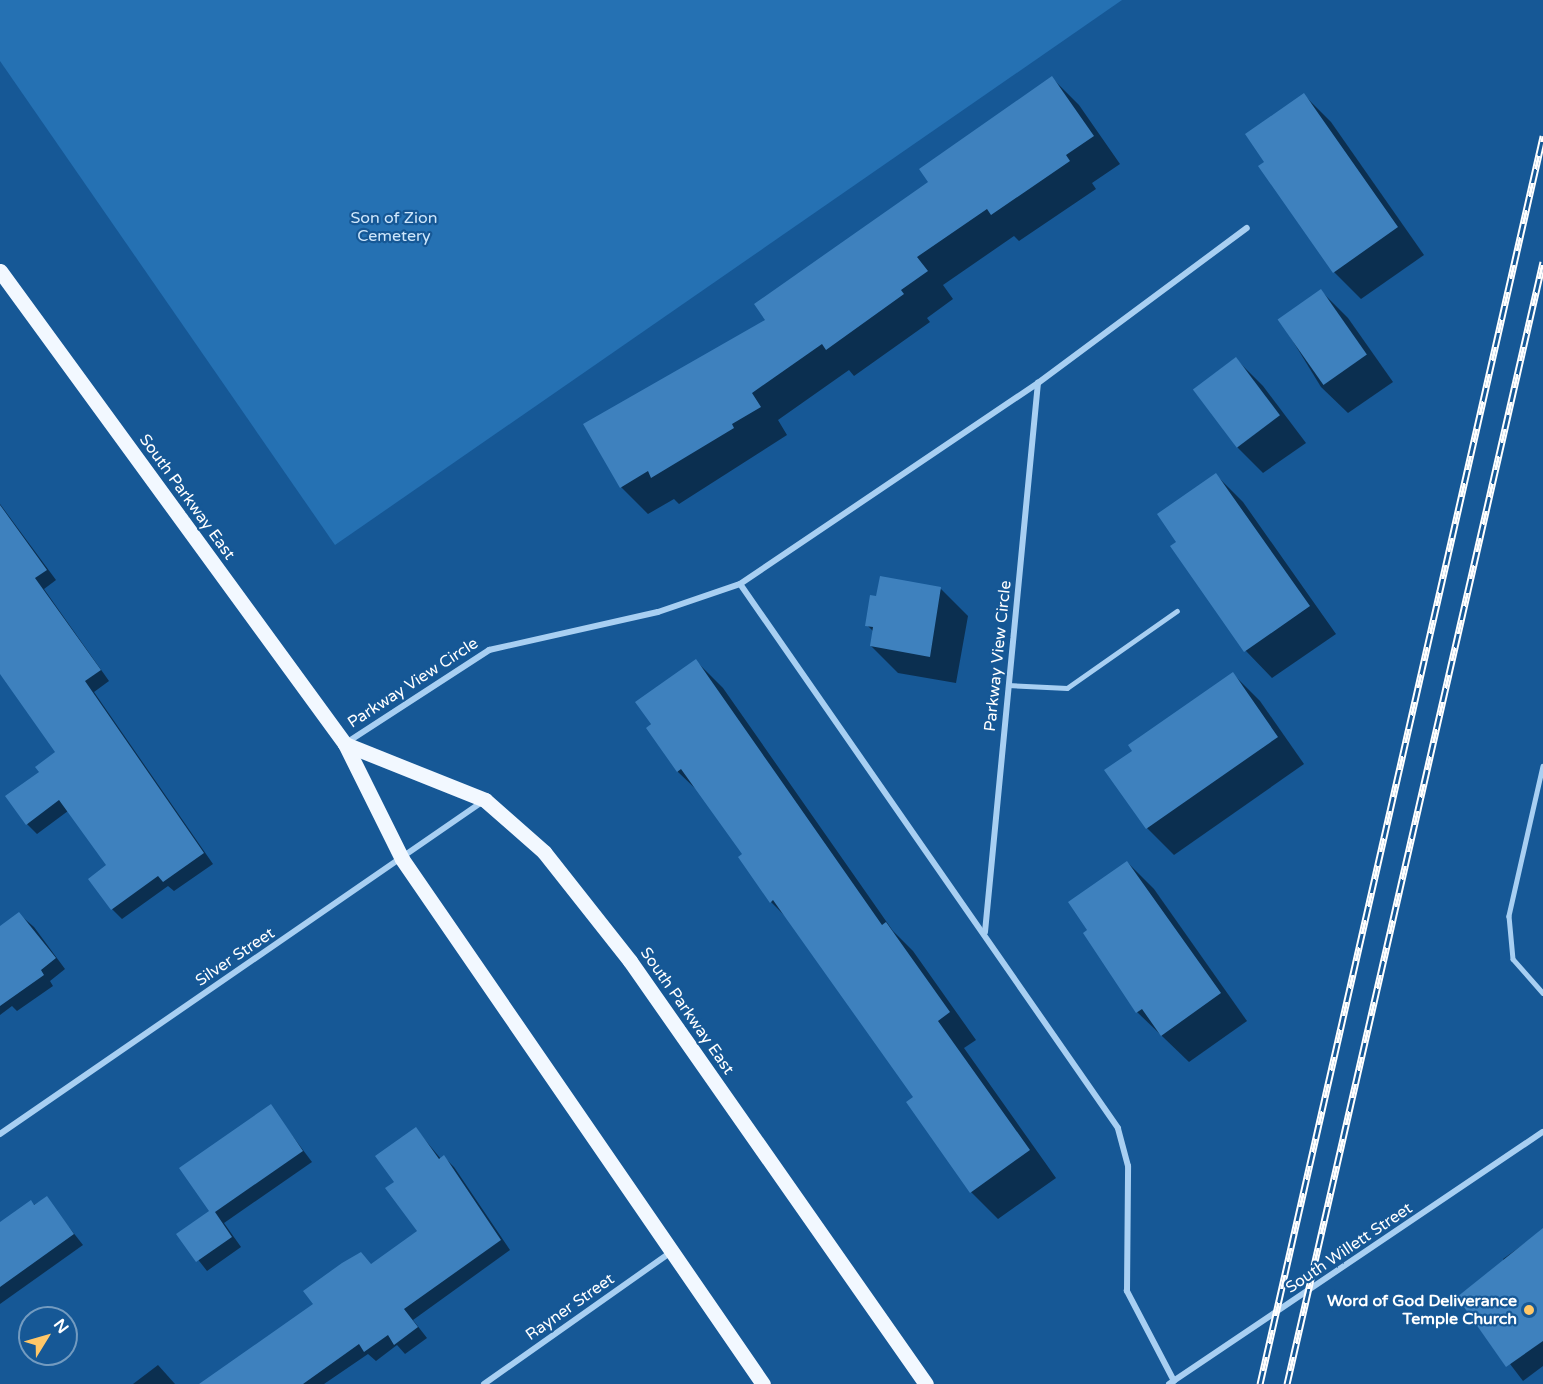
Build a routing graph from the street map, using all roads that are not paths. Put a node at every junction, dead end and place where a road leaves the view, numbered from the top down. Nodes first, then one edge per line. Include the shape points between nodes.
1 (1247, 228) dead end
2 (2, 278) edge
3 (1038, 383) junction
4 (740, 584) junction
5 (1177, 612) dead end
6 (1008, 685) junction
7 (345, 744) junction
8 (1543, 766) edge
9 (485, 800) junction
10 (402, 859) junction
11 (985, 932) junction
12 (1543, 993) edge
13 (1543, 1132) edge
14 (0, 1134) edge
15 (671, 1251) junction
16 (1171, 1383) edge
17 (484, 1384) edge
18 (763, 1384) edge
19 (926, 1384) edge

1 - 3 street, Parkway View Circle
2 - 7 main road, South Parkway East
3 - 4 street, Parkway View Circle
3 - 6 street, Parkway View Circle
4 - 7 street, Parkway View Circle via 658,612 489,650
4 - 11 street
5 - 6 lane via 1067,688
6 - 11 street, Parkway View Circle
7 - 9 main road, South Parkway East
7 - 10 main road, South Parkway East
8 - 12 lane via 1509,916 1513,959
9 - 10 street, Silver Street
9 - 19 main road, South Parkway East via 544,852 592,910
10 - 14 street, Silver Street
10 - 15 main road, South Parkway East
11 - 16 street via 1118,1128 1128,1166 1127,1291
13 - 16 street, South Willett Street
15 - 17 street, Rayner Street
15 - 18 main road, South Parkway East

